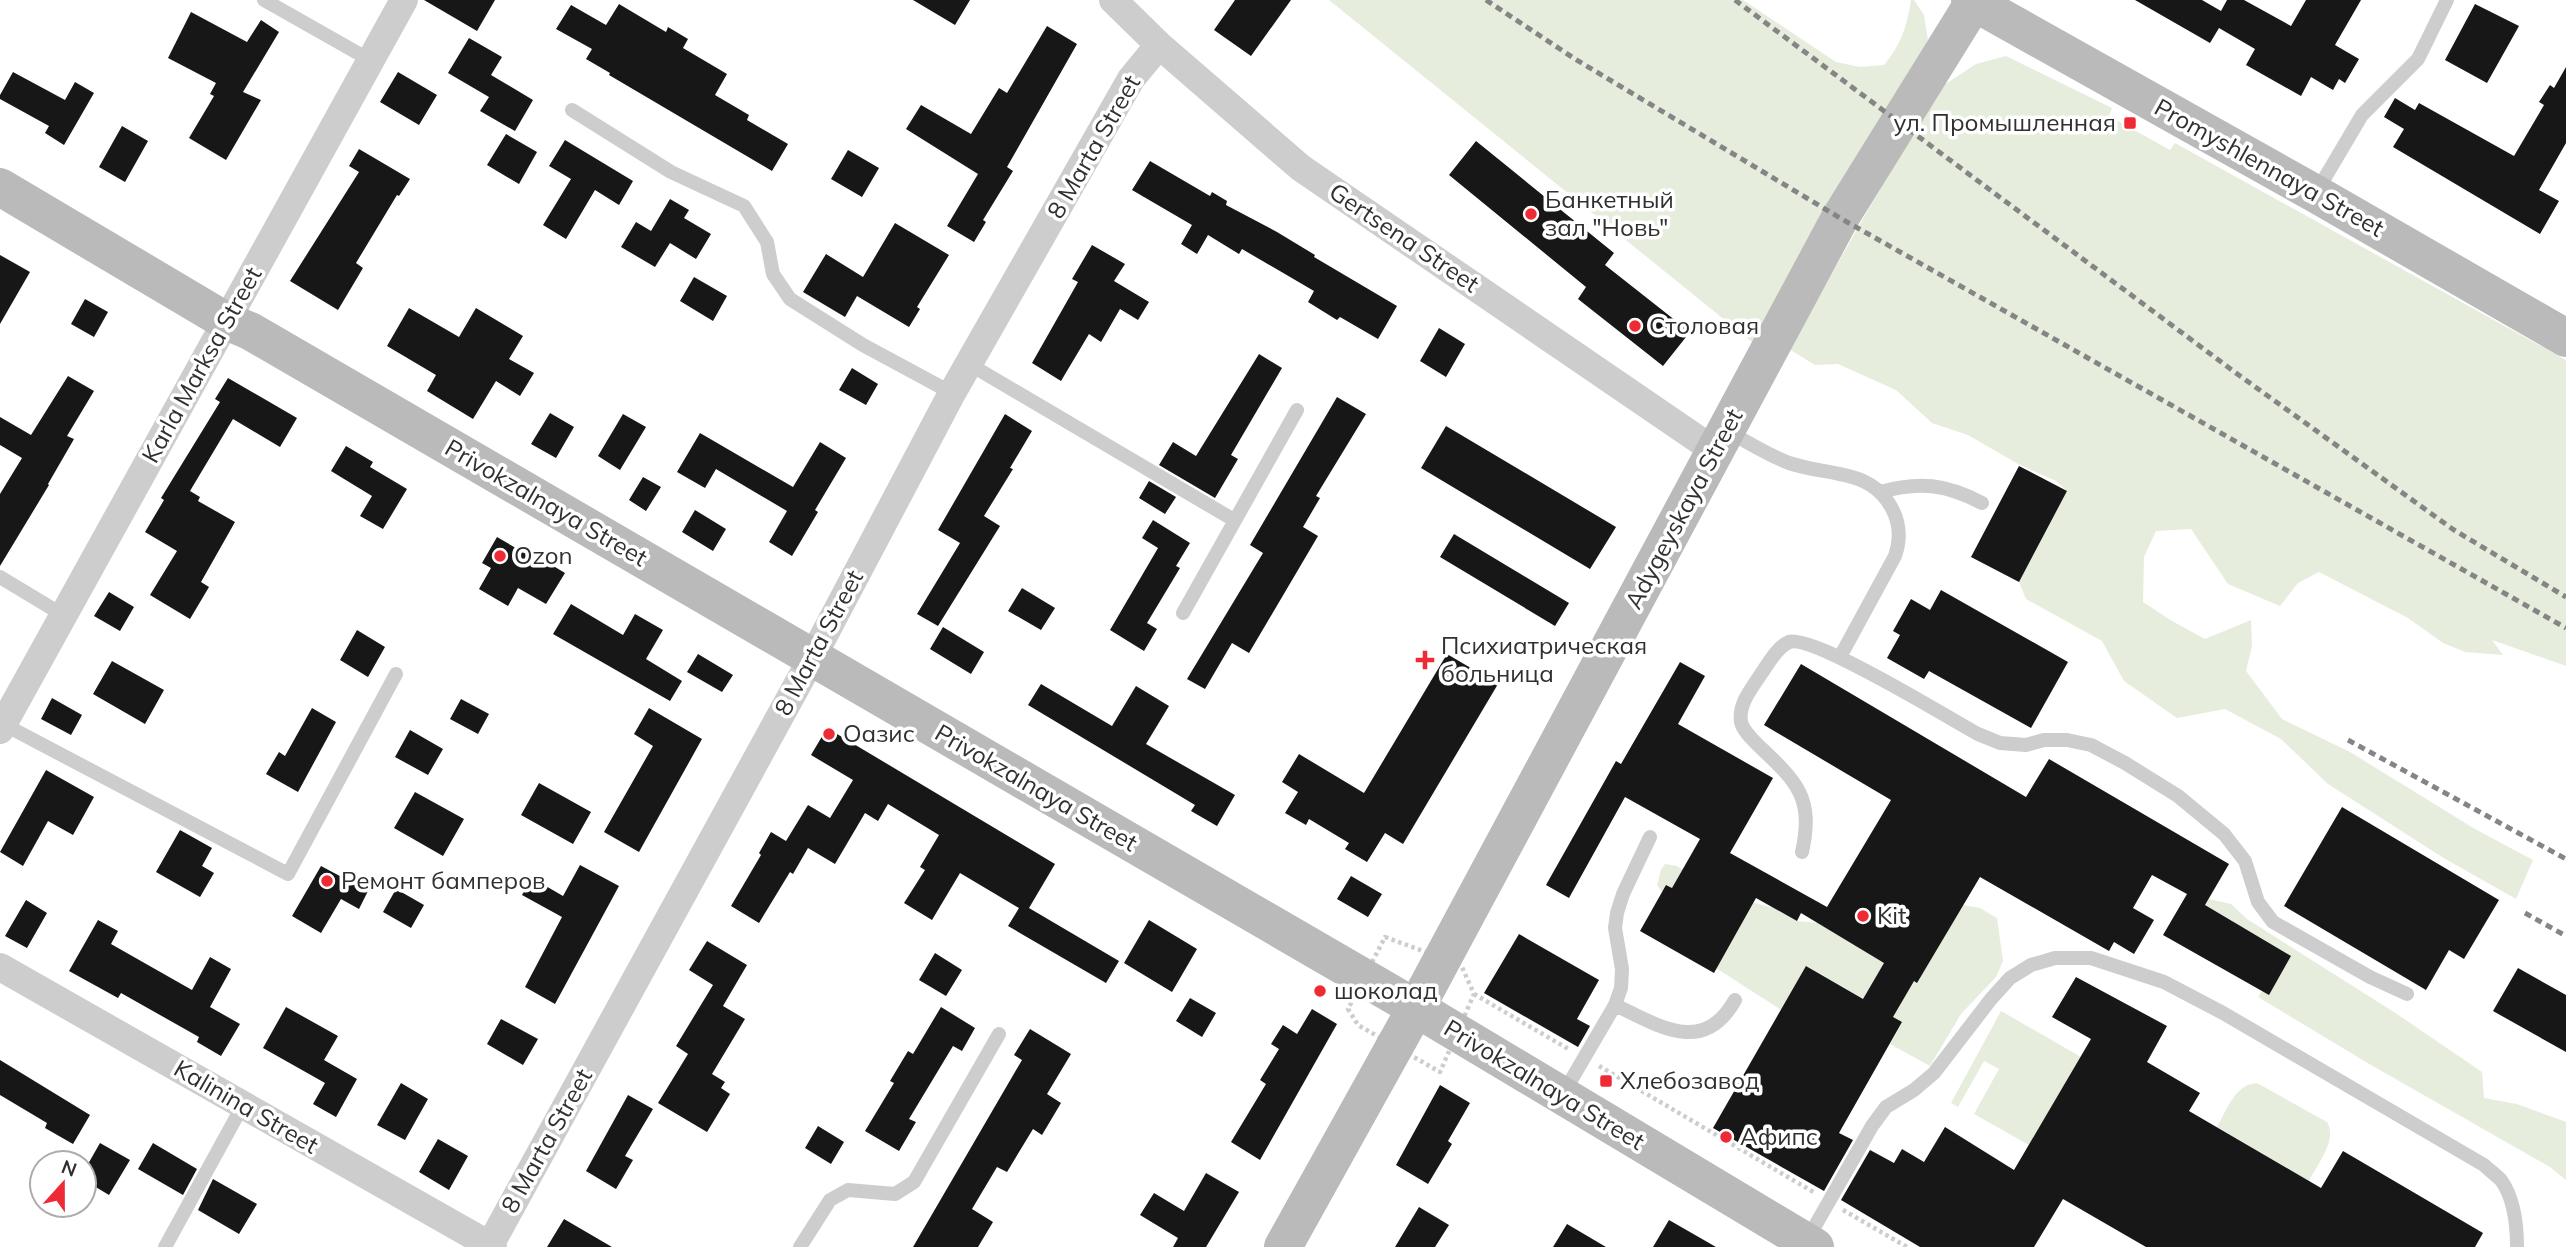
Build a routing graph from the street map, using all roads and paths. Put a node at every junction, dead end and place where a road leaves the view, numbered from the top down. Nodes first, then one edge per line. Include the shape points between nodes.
1 (264, 0) edge
2 (404, 0) edge
3 (1113, 0) edge
4 (2446, 0) edge
5 (1973, 1) edge
6 (1159, 45) junction
7 (370, 60) junction
8 (572, 110) dead end
9 (0, 187) edge
10 (2316, 194) junction
11 (226, 321) junction
12 (2566, 338) edge
13 (969, 364) junction
14 (952, 393) junction
15 (1297, 410) dead end
16 (1721, 441) junction
17 (1880, 492) junction
18 (1982, 503) dead end
19 (1234, 520) junction
20 (0, 577) edge
21 (1183, 613) dead end
22 (63, 615) junction
23 (1840, 657) junction
24 (812, 658) junction
25 (396, 674) dead end
26 (2, 727) edge
27 (1650, 838) dead end
28 (1802, 852) dead end
29 (0, 967) edge
30 (1474, 994) dead end
31 (2407, 994) dead end
32 (1735, 1000) dead end
33 (1615, 1005) junction
34 (1416, 1008) junction
35 (999, 1034) dead end
36 (1584, 1057) junction
37 (1562, 1096) junction
38 (243, 1105) junction
39 (1829, 1202) junction
40 (1811, 1244) edge
41 (491, 1246) edge
42 (165, 1247) edge
43 (800, 1247) edge
44 (1283, 1247) edge
45 (1906, 1247) edge
46 (2517, 1247) edge

1 - 7 lane
2 - 7 street, Karla Marksa Street
3 - 6 street, Gertsena Street
4 - 10 lane via 2418,59 2362,115
5 - 10 street, Promyshlennaya Street
5 - 16 street, Adygeyskaya Street via 1840,218
6 - 13 street, 8 Marta Street via 1131,79
6 - 16 street, Gertsena Street via 1301,168
7 - 11 street, Karla Marksa Street
8 - 14 lane via 671,173 744,206 767,242 773,274 790,299
9 - 11 street, Privokzalnaya Street
10 - 12 street, Promyshlennaya Street
11 - 22 street, Karla Marksa Street
11 - 24 street, Privokzalnaya Street
13 - 14 street, 8 Marta Street
13 - 19 lane
14 - 24 street, 8 Marta Street
15 - 19 lane
16 - 17 lane via 1811,470 1854,477
16 - 34 street, Adygeyskaya Street
17 - 18 lane via 1904,485 1937,486
17 - 23 lane via 1894,510 1900,542
19 - 21 lane
20 - 22 lane
22 - 26 street, Karla Marksa Street
23 - 28 lane via 1790,642 1779,649 1741,709 1741,724 1751,738 1799,788 1806,832
23 - 31 lane via 2000,743 2067,740 2125,763 2178,796 2224,834 2245,860 2258,902 2273,922
24 - 34 street, Privokzalnaya Street
24 - 41 street, 8 Marta Street
25 - 26 lane via 288,874
27 - 33 lane via 1617,913 1622,970
29 - 38 street, Kalinina Street
30 - 36 path
32 - 33 lane via 1725,1018 1689,1032 1665,1029
33 - 36 lane
34 - 37 street, Privokzalnaya Street
34 - 44 street, Adygeyskaya Street
35 - 43 lane via 914,1182 895,1194 848,1190 830,1199
36 - 37 lane
36 - 39 path
37 - 40 street, Privokzalnaya Street
38 - 41 street, Kalinina Street
38 - 42 lane
39 - 40 lane
39 - 45 path
39 - 46 lane via 1886,1107 1934,1073 2010,978 2054,958 2091,958 2164,982 2223,1013 2484,1165 2501,1181 2511,1202

